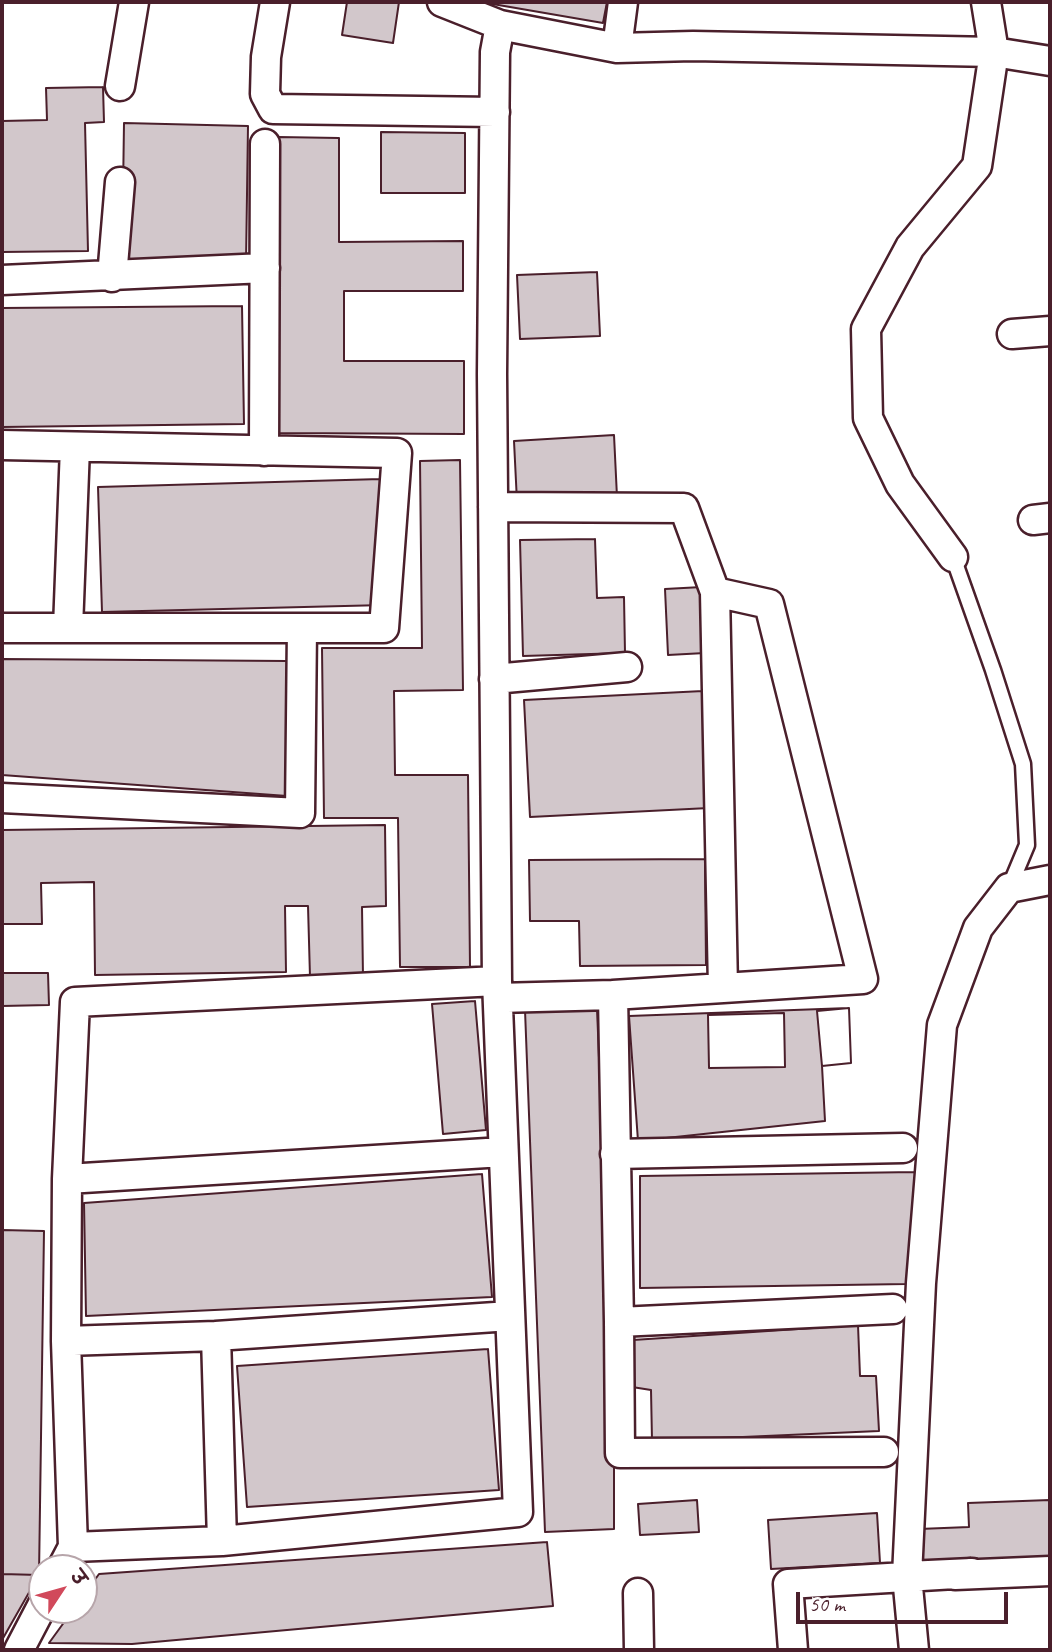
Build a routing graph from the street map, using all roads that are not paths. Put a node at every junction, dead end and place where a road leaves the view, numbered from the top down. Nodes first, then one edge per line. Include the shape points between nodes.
1 (134, 2) edge
2 (275, 2) edge
3 (442, 2) edge
4 (623, 2) edge
5 (986, 2) edge
6 (500, 25) junction
7 (617, 48) junction
8 (993, 52) junction
9 (1050, 61) edge
10 (120, 86) dead end
11 (495, 112) junction
12 (265, 145) dead end
13 (120, 182) dead end
14 (265, 268) junction
15 (112, 277) junction
16 (2, 281) edge
17 (1050, 331) edge
18 (1012, 334) dead end
19 (2, 445) edge
20 (75, 447) junction
21 (264, 451) junction
22 (493, 507) junction
23 (953, 556) joint
24 (715, 592) junction
25 (2, 628) edge
26 (68, 628) junction
27 (302, 628) junction
28 (627, 667) dead end
29 (494, 679) junction
30 (2, 798) edge
31 (1050, 880) edge
32 (1009, 888) junction
33 (723, 988) junction
34 (498, 989) junction
35 (613, 995) junction
36 (904, 1148) dead end
37 (503, 1152) junction
38 (615, 1154) junction
39 (67, 1179) junction
40 (893, 1309) dead end
41 (510, 1316) junction
42 (619, 1322) junction
43 (216, 1336) junction
44 (66, 1341) junction
45 (884, 1452) dead end
46 (222, 1541) junction
47 (67, 1554) edge
48 (98, 1555) edge
49 (1050, 1572) edge
50 (907, 1576) junction
51 (638, 1594) dead end
52 (33, 1624) edge
53 (19, 1650) edge
54 (639, 1650) edge
55 (793, 1650) edge
56 (914, 1650) edge

1 - 10 street
2 - 11 street via 265,94 273,109
3 - 6 street
4 - 7 street
5 - 8 street
6 - 7 street
6 - 11 street
7 - 8 street
8 - 9 street
8 - 23 street via 977,166 910,247 866,329 868,418 900,484
11 - 22 street
12 - 14 street
13 - 15 street
14 - 15 street
14 - 21 street
15 - 16 street
17 - 18 street
19 - 20 street
20 - 21 street
20 - 26 street
21 - 27 street via 397,453 384,628
22 - 24 street via 684,508
22 - 29 street
23 - 32 lane via 1023,764 1027,845
24 - 33 street
24 - 33 street via 769,604 863,979
25 - 26 street
26 - 27 street
27 - 30 street via 300,813
28 - 29 street
29 - 34 street
31 - 32 street
32 - 50 street via 978,928 942,1025 921,1283
33 - 35 street
34 - 35 street
34 - 37 street
34 - 39 street via 75,1002
35 - 38 street
36 - 38 street
37 - 39 street
37 - 41 street
38 - 42 street
39 - 44 street
40 - 42 street
41 - 43 street
41 - 46 street via 518,1512
42 - 45 street via 620,1454
43 - 44 street
43 - 46 street
44 - 47 street
46 - 48 street
49 - 50 street
50 - 55 street via 788,1584
50 - 56 street
51 - 54 street
52 - 53 street

